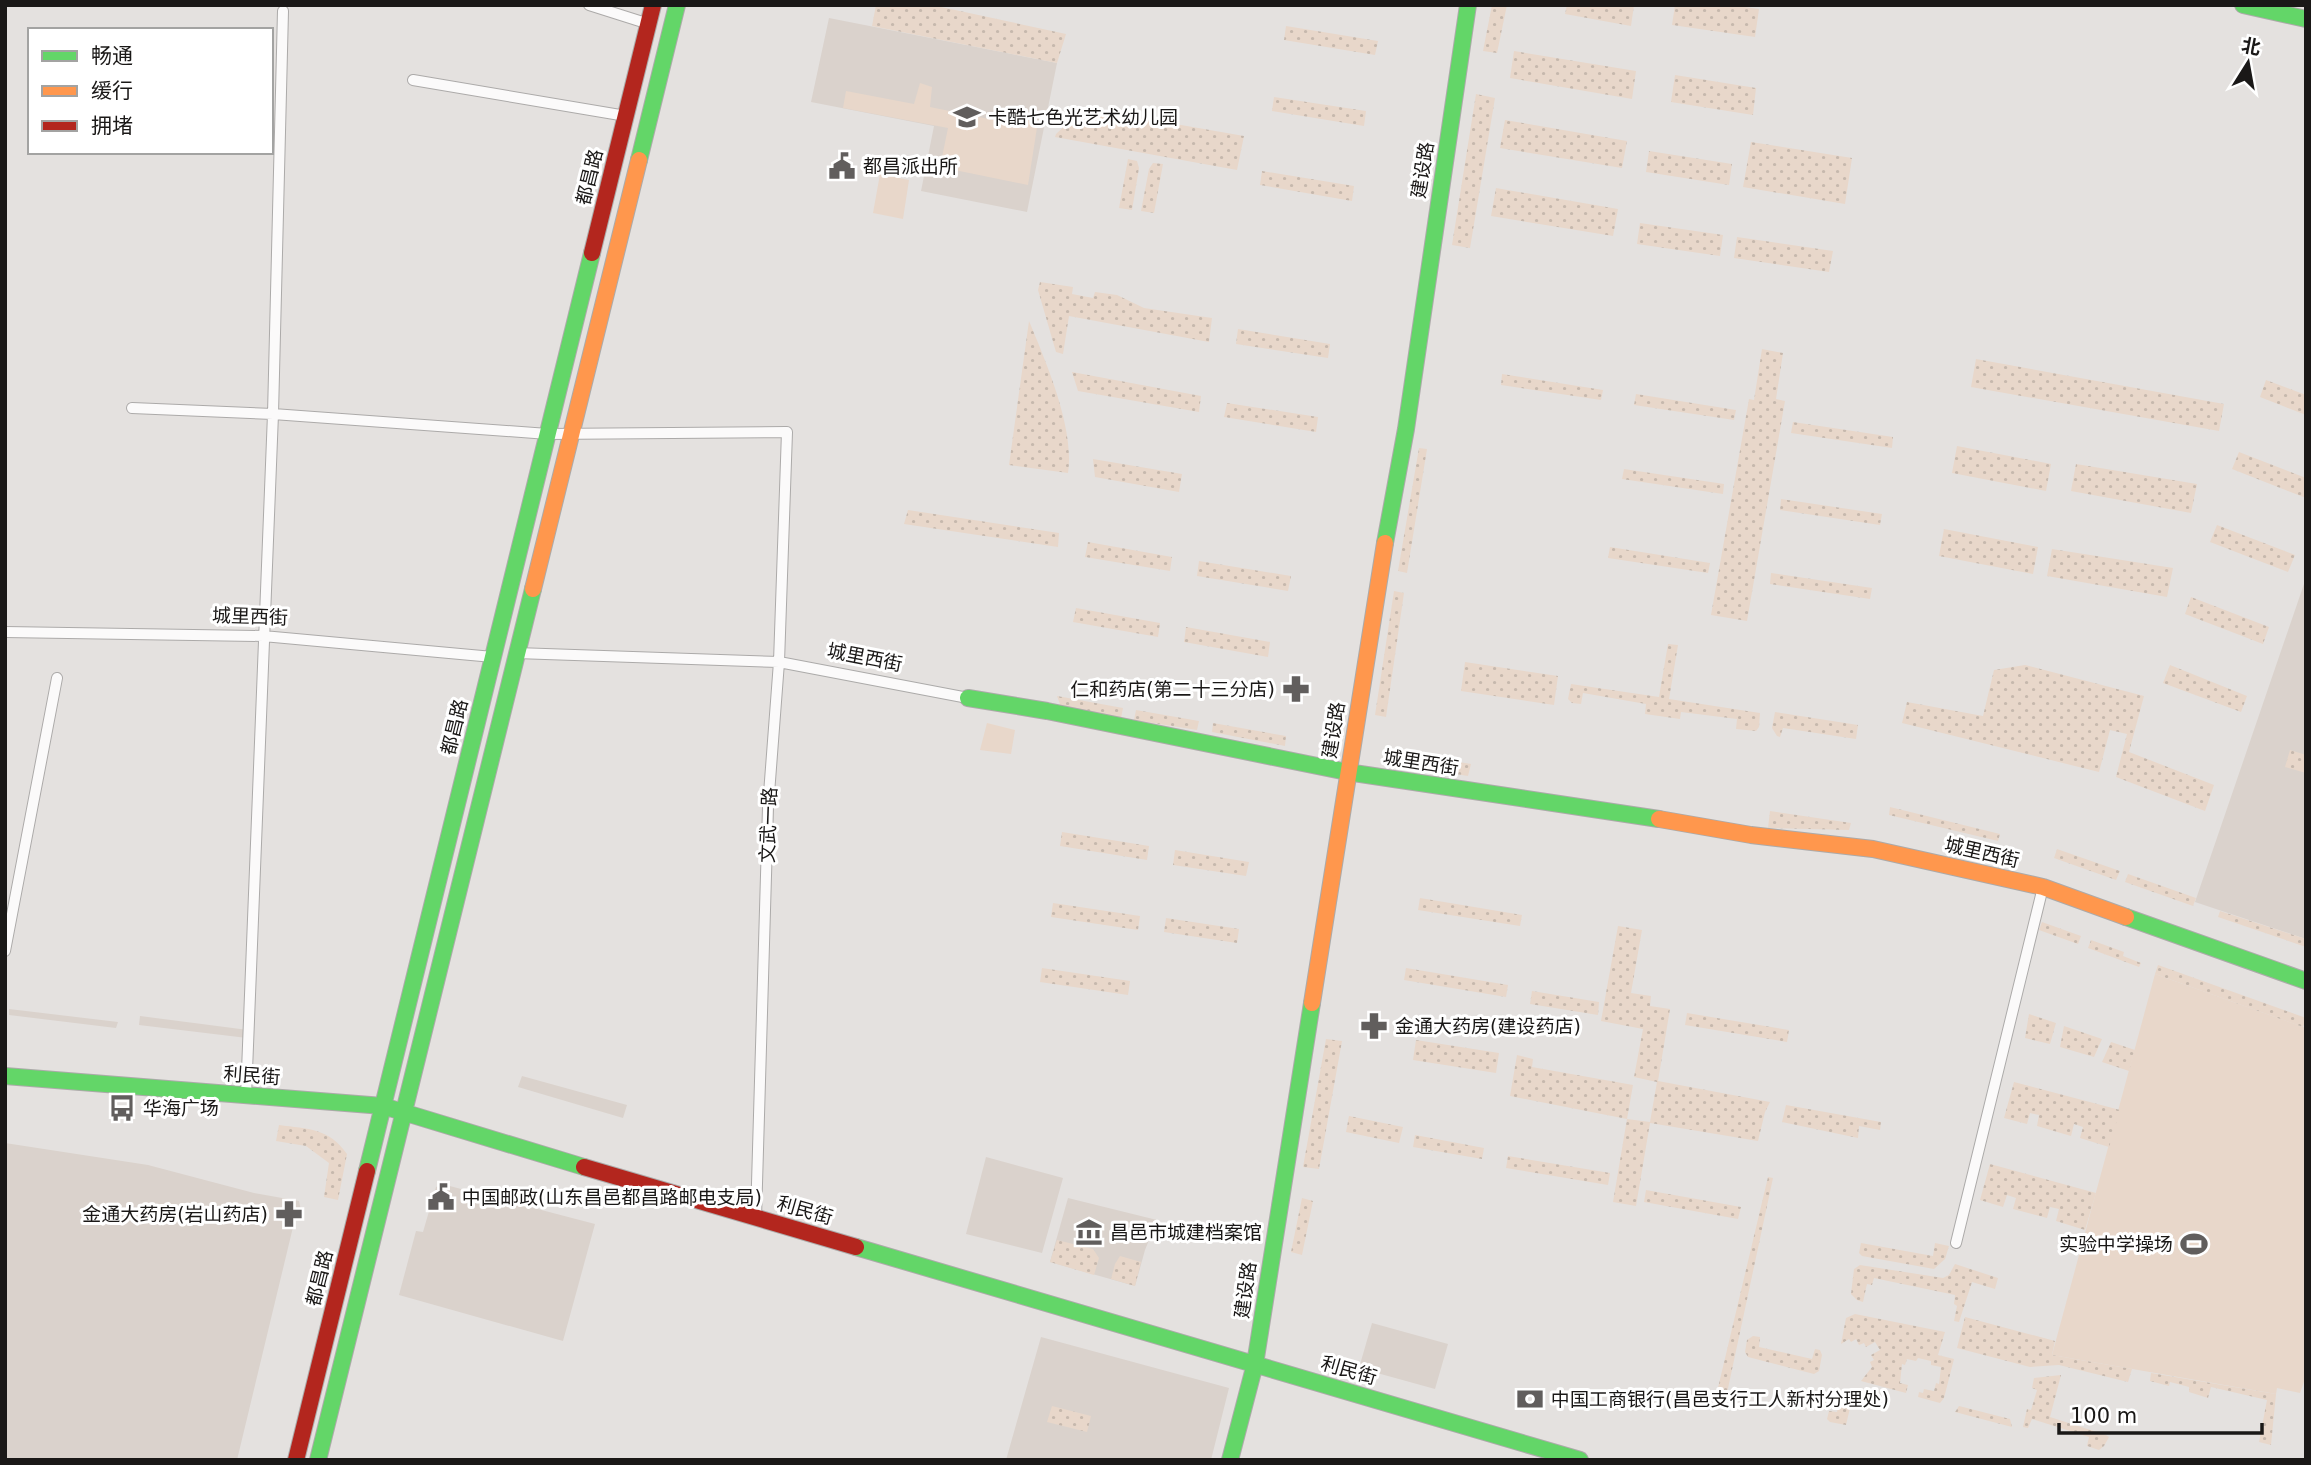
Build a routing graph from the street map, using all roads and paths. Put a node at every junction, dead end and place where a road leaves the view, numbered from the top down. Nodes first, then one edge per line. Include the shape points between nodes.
1 (589, 5) edge
2 (653, 5) edge
3 (677, 5) edge
4 (1468, 5) edge
5 (2243, 5) edge
6 (283, 10) dead end
7 (2306, 19) edge
8 (649, 24) junction
9 (413, 80) dead end
10 (626, 116) junction
11 (132, 408) dead end
12 (273, 414) junction
13 (571, 432) junction
14 (548, 434) junction
15 (5, 632) edge
16 (262, 636) junction
17 (516, 653) junction
18 (493, 657) junction
19 (779, 662) junction
20 (57, 678) dead end
21 (968, 698) joint
22 (1347, 772) junction
23 (2043, 887) junction
24 (5, 951) edge
25 (2306, 981) edge
26 (5, 1076) edge
27 (246, 1096) junction
28 (383, 1105) junction
29 (403, 1111) junction
30 (756, 1218) junction
31 (1956, 1243) dead end
32 (1255, 1364) junction
33 (296, 1460) edge
34 (318, 1460) edge
35 (1230, 1460) edge
36 (1580, 1460) edge

1 - 8 street
2 - 8 street, 都昌路
3 - 13 street
4 - 22 street, 建设路 via 1406,429
5 - 7 street
6 - 12 street
8 - 10 street, 都昌路
9 - 10 street
10 - 14 street, 都昌路
11 - 12 street
12 - 14 street
12 - 16 street
13 - 14 street
13 - 17 street
13 - 19 street, 文武一路 via 787,432
14 - 18 street, 都昌路
15 - 16 street, 城里西街
16 - 18 street, 城里西街
16 - 27 street
17 - 19 street, 城里西街
17 - 29 street
18 - 28 street, 都昌路
19 - 21 street, 城里西街
19 - 30 street, 文武一路 via 768,807
20 - 24 street
21 - 22 street, 城里西街
22 - 23 street, 城里西街 via 1751,835 1873,849
22 - 32 street, 建设路
23 - 25 street, 城里西街
23 - 31 street
26 - 27 street, 利民街
27 - 28 street, 利民街
28 - 29 street, 利民街
28 - 33 street, 都昌路
29 - 30 street, 利民街
29 - 34 street
30 - 32 street, 利民街
32 - 35 street, 建设路
32 - 36 street, 利民街

